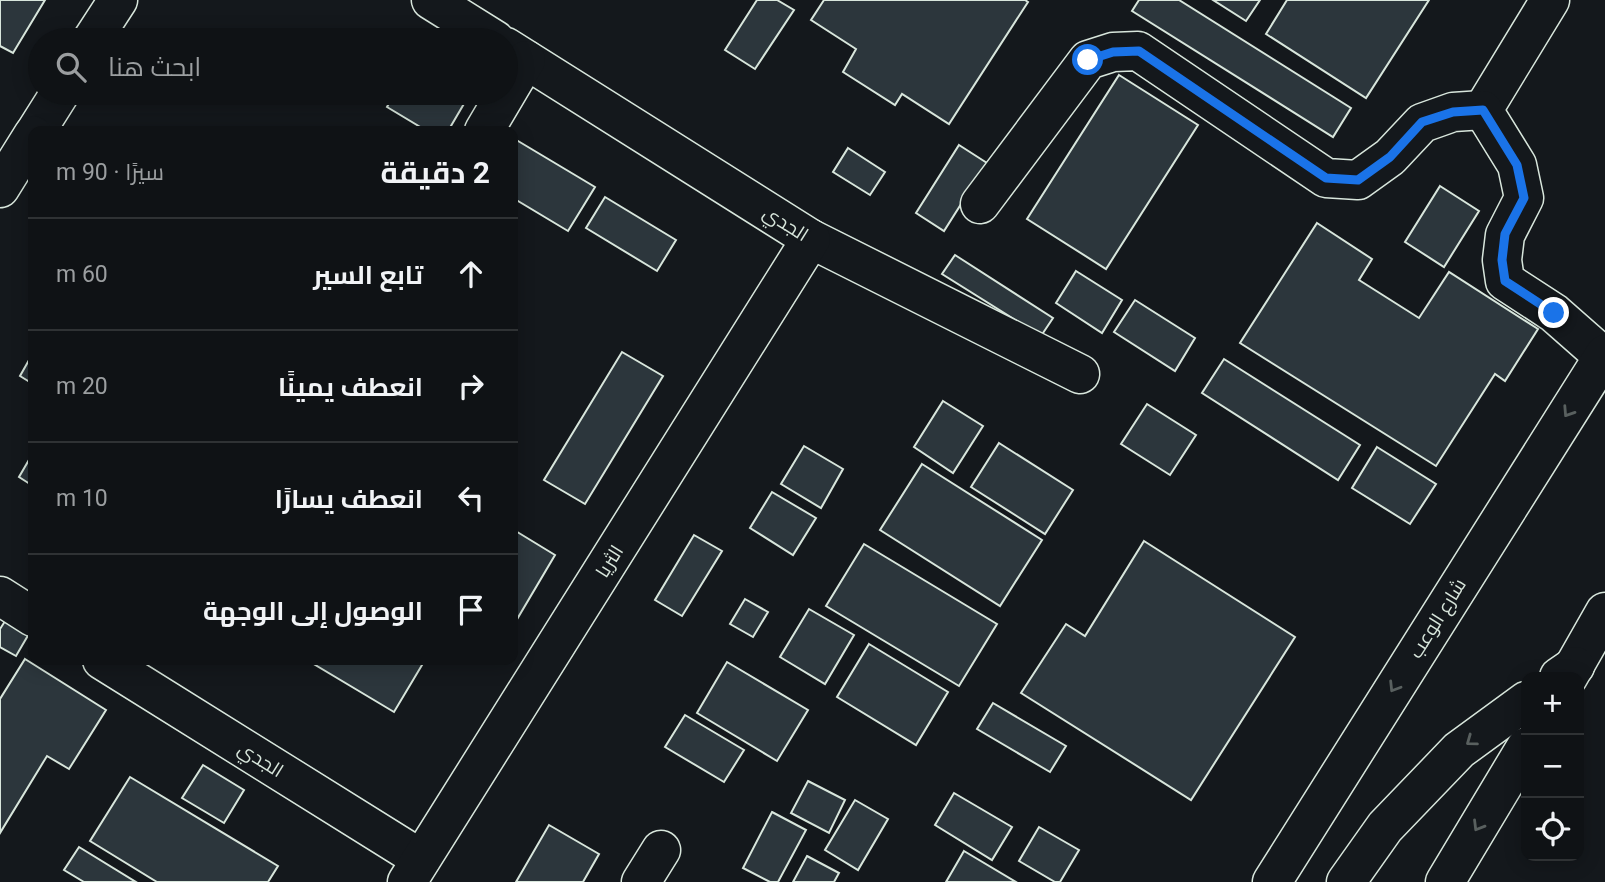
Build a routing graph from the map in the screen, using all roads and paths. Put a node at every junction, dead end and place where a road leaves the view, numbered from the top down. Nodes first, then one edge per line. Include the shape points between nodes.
1 (118, 0) edge
2 (431, 0) edge
3 (1550, 0) edge
4 (100, 28) edge
5 (476, 28) edge
6 (518, 55) edge
7 (52, 105) edge
8 (492, 105) edge
9 (1483, 110) junction
10 (39, 126) edge
11 (486, 126) edge
12 (28, 143) edge
13 (0, 188) edge
14 (980, 204) dead end
15 (811, 239) junction
16 (1604, 355) edge
17 (1080, 374) dead end
18 (0, 596) edge
19 (1605, 612) edge
20 (28, 614) edge
21 (109, 665) edge
22 (1568, 672) edge
23 (1521, 705) edge
24 (1521, 755) edge
25 (661, 850) dead end
26 (414, 871) edge
27 (641, 882) edge
28 (1272, 882) edge
29 (1346, 882) edge
30 (1445, 882) edge

1 - 4 main road
2 - 5 main road, الجدي
3 - 9 main road
6 - 15 main road, الجدي
7 - 10 main road
8 - 11 main road
9 - 14 main road via 1453,112 1422,122 1390,157 1358,180 1326,178 1139,51 1113,52 1088,60
9 - 16 main road via 1517,165 1524,198 1505,234 1505,281 1554,313
12 - 13 main road
15 - 17 main road, الجدي
15 - 26 main road, الثريا
16 -> 28 main road, شارع الوعب
18 - 20 main road
19 - 22 main road
21 - 26 main road, الجدي
23 -> 29 main road via 1459,750 1385,827
24 -> 30 main road
25 - 27 main road

